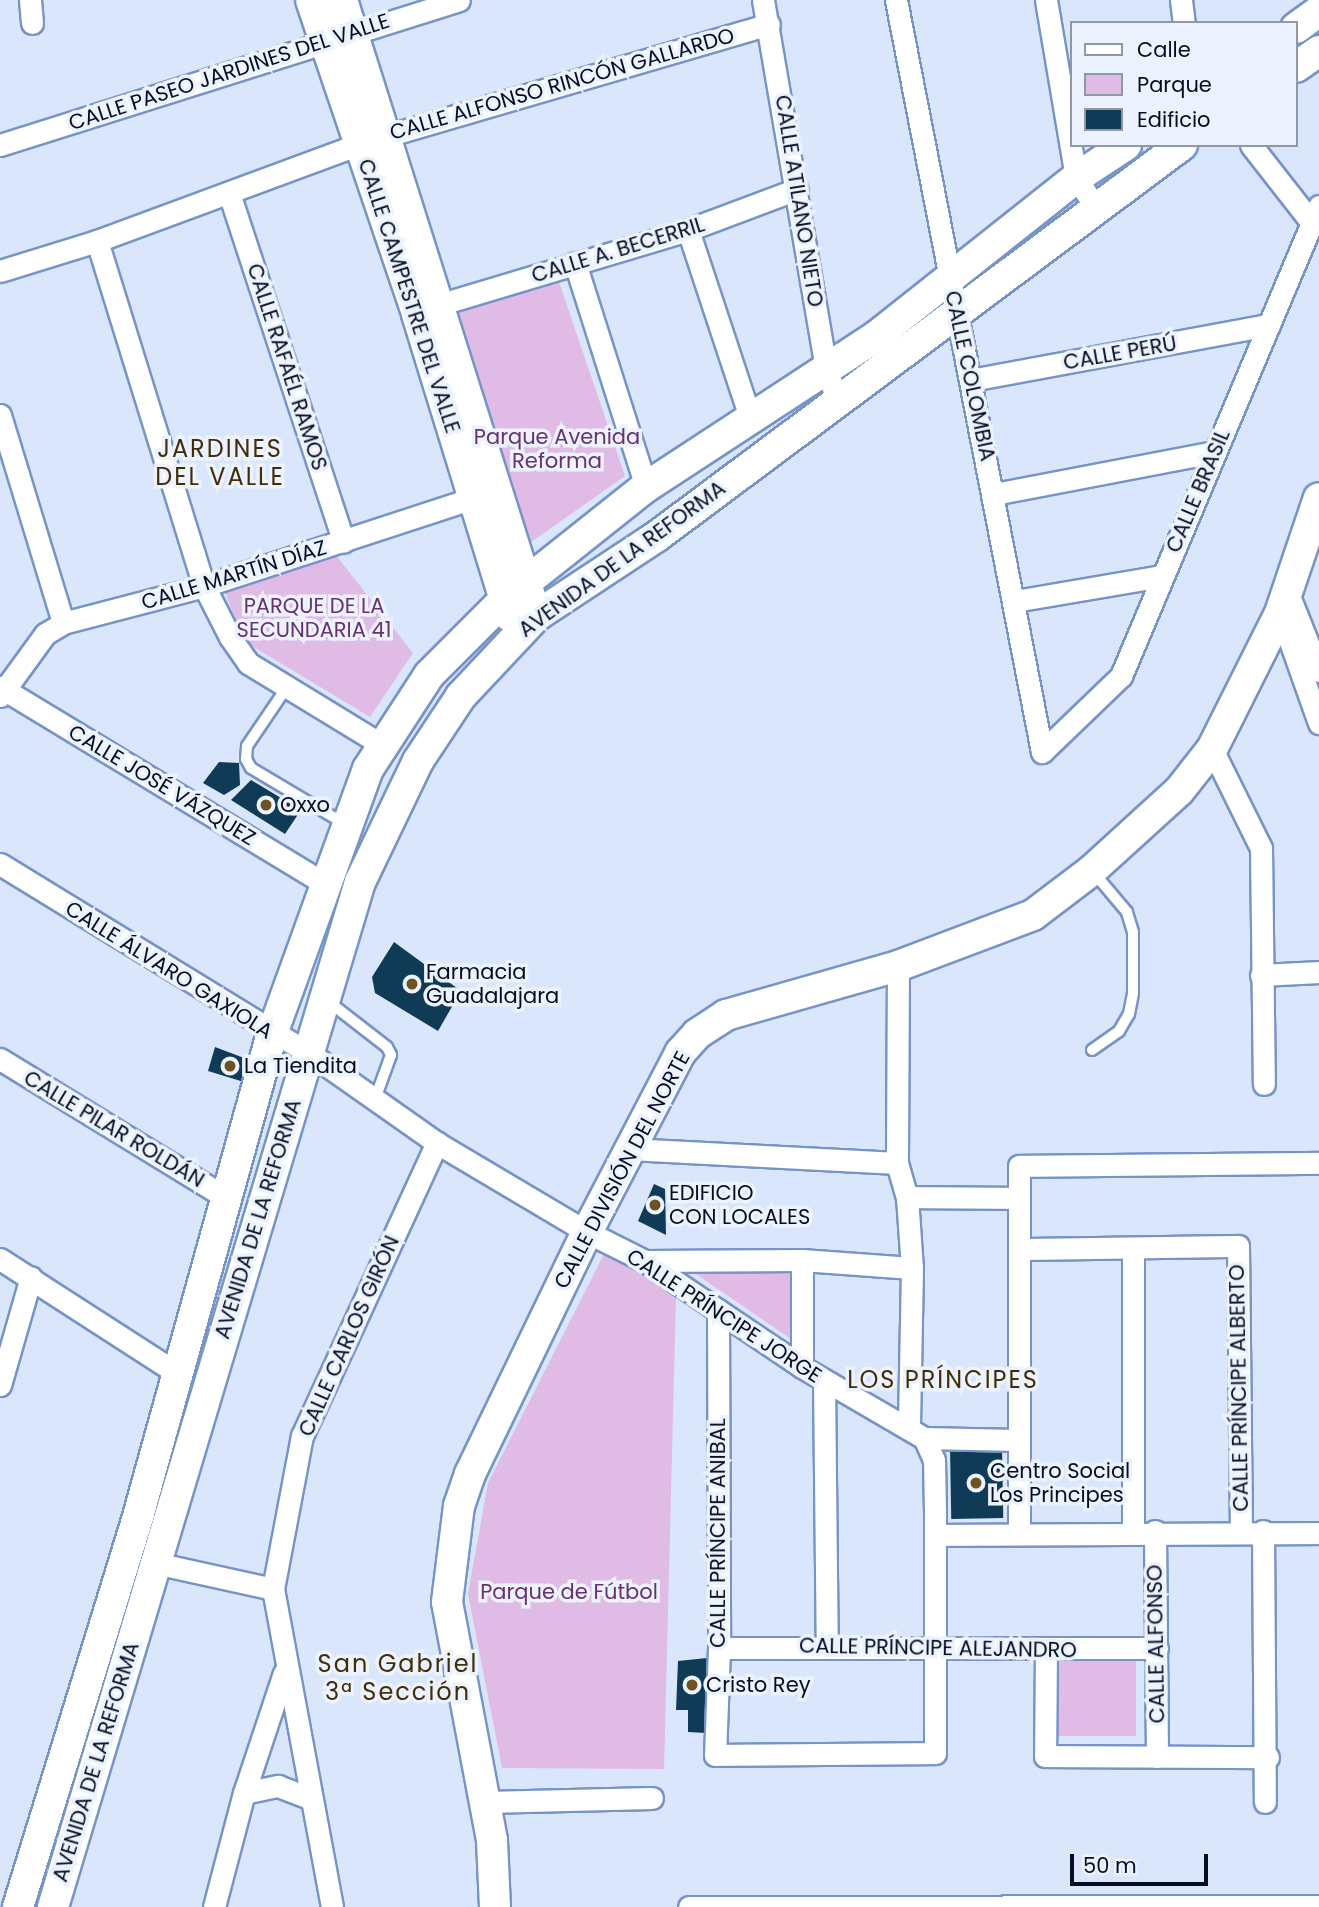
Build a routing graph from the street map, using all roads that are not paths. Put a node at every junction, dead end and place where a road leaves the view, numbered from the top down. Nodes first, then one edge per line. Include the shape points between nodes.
1 (30, 0) edge
2 (311, 0) edge
3 (342, 0) edge
4 (459, 0) edge
5 (763, 0) edge
6 (896, 0) edge
7 (1046, 0) edge
8 (1181, 0) edge
9 (1319, 11) edge
10 (1184, 21) edge
11 (32, 23) dead end
12 (769, 23) junction
13 (1298, 26) edge
14 (340, 37) junction
15 (1319, 51) edge
16 (1298, 66) edge
17 (373, 139) junction
18 (1070, 142) edge
19 (0, 145) edge
20 (1071, 147) edge
21 (1123, 147) edge
22 (1179, 147) edge
23 (1253, 147) edge
24 (1076, 178) junction
25 (797, 189) junction
26 (229, 193) junction
27 (1095, 206) junction
28 (1315, 215) edge
29 (688, 230) junction
30 (97, 241) junction
31 (575, 263) junction
32 (0, 271) edge
33 (950, 280) junction
34 (438, 305) junction
35 (955, 314) junction
36 (1269, 325) junction
37 (826, 368) junction
38 (971, 380) junction
39 (837, 400) junction
40 (0, 415) edge
41 (750, 417) junction
42 (1214, 452) junction
43 (646, 487) junction
44 (485, 494) junction
45 (994, 494) junction
46 (1317, 507) edge
47 (344, 542) junction
48 (1161, 576) junction
49 (204, 586) junction
50 (515, 591) junction
51 (1015, 601) junction
52 (1297, 614) edge
53 (63, 623) junction
54 (526, 625) junction
55 (1319, 671) edge
56 (287, 687) junction
57 (1, 691) edge
58 (1319, 723) edge
59 (384, 746) junction
60 (1212, 749) junction
61 (1042, 752) joint
62 (346, 825) junction
63 (0, 864) edge
64 (1091, 871) junction
65 (324, 883) junction
66 (898, 966) junction
67 (1319, 972) edge
68 (1261, 975) junction
69 (326, 1000) junction
70 (272, 1034) junction
71 (1092, 1050) dead end
72 (309, 1053) junction
73 (0, 1059) edge
74 (1264, 1084) dead end
75 (375, 1100) junction
76 (437, 1143) junction
77 (630, 1149) junction
78 (897, 1163) junction
79 (1319, 1163) edge
80 (907, 1197) junction
81 (228, 1198) junction
82 (1018, 1198) junction
83 (587, 1232) junction
84 (1133, 1248) junction
85 (1019, 1249) junction
86 (0, 1259) edge
87 (802, 1260) junction
88 (645, 1261) junction
89 (912, 1268) junction
90 (31, 1277) junction
91 (718, 1310) junction
92 (802, 1367) junction
93 (177, 1373) junction
94 (824, 1380) junction
95 (0, 1385) edge
96 (916, 1432) junction
97 (1018, 1440) junction
98 (1241, 1530) junction
99 (1132, 1531) junction
100 (1155, 1531) junction
101 (1263, 1531) junction
102 (1319, 1532) edge
103 (1019, 1533) junction
104 (936, 1535) junction
105 (155, 1563) junction
106 (273, 1589) junction
107 (827, 1646) junction
108 (719, 1648) junction
109 (937, 1648) junction
110 (1157, 1648) junction
111 (1046, 1650) junction
112 (285, 1671) junction
113 (1157, 1757) junction
114 (1268, 1757) junction
115 (244, 1793) junction
116 (652, 1798) dead end
117 (312, 1799) junction
118 (485, 1802) junction
119 (1265, 1802) dead end
120 (1319, 1906) edge
121 (19, 1907) edge
122 (53, 1907) edge
123 (214, 1907) edge
124 (332, 1907) edge
125 (495, 1907) edge
126 (689, 1907) edge

1 - 11 street
2 - 14 main road, CALLE CAMPESTRE DEL VALLE
3 - 14 main road, CALLE CAMPESTRE DEL VALLE
4 - 14 street, CALLE PASEO JARDINES DEL VALLE
5 - 12 street, CALLE ATILANO NIETO
6 - 33 street, CALLE COLOMBIA
7 - 18 street
8 - 10 street
9 - 13 main road
12 - 17 street, CALLE ALFONSO RINCÓN GALLARDO
12 - 25 street, CALLE ATILANO NIETO
14 - 17 main road, CALLE CAMPESTRE DEL VALLE
14 - 19 street, CALLE PASEO JARDINES DEL VALLE
15 - 16 main road
17 - 26 street, CALLE ALFONSO RINCÓN GALLARDO
17 - 34 main road, CALLE CAMPESTRE DEL VALLE
17 - 44 main road, CALLE CAMPESTRE DEL VALLE
20 - 24 street
21 - 24 main road, AVENIDA DE LA REFORMA
22 - 27 main road, AVENIDA DE LA REFORMA
23 - 28 street
24 - 27 street
24 - 33 main road, AVENIDA DE LA REFORMA
25 - 29 street, CALLE A. BECERRIL
25 - 37 street, CALLE ATILANO NIETO
26 - 30 street, CALLE ALFONSO RINCÓN GALLARDO
26 - 47 street, CALLE RAFAÉL RAMOS
27 - 35 main road, AVENIDA DE LA REFORMA
28 - 36 street, CALLE BRASIL
29 - 31 street, CALLE A. BECERRIL
29 - 41 street
30 - 32 street, CALLE ALFONSO RINCÓN GALLARDO
30 - 49 street
31 - 34 street, CALLE A. BECERRIL
31 - 43 street
33 - 35 street, CALLE COLOMBIA
33 - 37 main road, AVENIDA DE LA REFORMA
34 - 44 main road, CALLE CAMPESTRE DEL VALLE
35 - 38 street, CALLE COLOMBIA
35 - 39 main road, AVENIDA DE LA REFORMA
36 - 38 street, CALLE PERÚ
36 - 42 street, CALLE BRASIL
37 - 39 street, CALLE ATILANO NIETO
37 - 41 main road, AVENIDA DE LA REFORMA
38 - 45 street, CALLE COLOMBIA
39 - 54 main road, AVENIDA DE LA REFORMA via 656,537
40 - 53 street
41 - 43 main road, AVENIDA DE LA REFORMA
42 - 45 street
42 - 48 street, CALLE BRASIL
43 - 50 main road, AVENIDA DE LA REFORMA
44 - 47 street, CALLE MARTÍN DÍAZ
44 - 50 main road, CALLE CAMPESTRE DEL VALLE
45 - 51 street, CALLE COLOMBIA
46 - 52 main road, CALLE DIVISIÓN DEL NORTE
47 - 49 street, CALLE MARTÍN DÍAZ
48 - 51 street
48 - 61 street, CALLE BRASIL via 1121,676
49 - 53 street, CALLE MARTÍN DÍAZ
49 - 56 street via 248,663
50 - 54 main road, CALLE CAMPESTRE DEL VALLE
50 - 59 main road, AVENIDA DE LA REFORMA via 429,675
51 - 61 street, CALLE COLOMBIA
52 - 55 street
52 - 58 street
52 - 60 main road, CALLE DIVISIÓN DEL NORTE
53 - 57 street, CALLE MARTÍN DÍAZ via 45,634
54 - 69 main road, AVENIDA DE LA REFORMA via 461,696 418,761 360,882
56 - 59 street
56 - 62 lane via 247,746 246,759 251,768
57 - 65 street, CALLE JOSÉ VÁZQUEZ
59 - 62 main road, AVENIDA DE LA REFORMA via 368,769
60 - 64 main road, CALLE DIVISIÓN DEL NORTE via 1179,791
60 - 68 street via 1261,848
62 - 65 main road, AVENIDA DE LA REFORMA
63 - 70 street, CALLE ÁLVARO GAXIOLA
64 - 66 main road, CALLE DIVISIÓN DEL NORTE via 1033,915
64 - 71 lane via 1127,912 1133,968 1129,1014 1119,1031
65 - 70 main road, AVENIDA DE LA REFORMA
66 - 77 main road, CALLE DIVISIÓN DEL NORTE via 726,1015 697,1034 680,1053
66 - 78 street
67 - 68 street
68 - 74 street
69 - 72 main road, AVENIDA DE LA REFORMA
69 - 75 lane via 387,1047 390,1066
70 - 72 street, CALLE ÁLVARO GAXIOLA
70 - 81 main road, AVENIDA DE LA REFORMA
72 - 75 street, CALLE ÁLVARO GAXIOLA
72 - 105 main road, AVENIDA DE LA REFORMA
73 - 81 street, CALLE PILAR ROLDÁN
75 - 76 street, CALLE ÁLVARO GAXIOLA
76 - 83 street, CALLE ÁLVARO GAXIOLA
76 - 106 street, CALLE CARLOS GIRÓN via 302,1436
77 - 78 street
77 - 83 main road, CALLE DIVISIÓN DEL NORTE
78 - 80 street
79 - 82 street via 1019,1166
80 - 82 street
80 - 89 street
81 - 93 main road, AVENIDA DE LA REFORMA
82 - 85 street
83 - 88 street, CALLE PRÍNCIPE JORGE
83 - 118 main road, CALLE DIVISIÓN DEL NORTE via 470,1474 453,1539 447,1602
84 - 85 street
84 - 98 street, CALLE PRÍNCIPE ALBERTO via 1238,1246
84 - 99 street
85 - 97 street
86 - 90 street
87 - 88 street
87 - 89 street
87 - 92 street
88 - 91 street, CALLE PRÍNCIPE JORGE
89 - 96 street
90 - 93 street
90 - 95 street
91 - 92 street, CALLE PRÍNCIPE JORGE
91 - 108 street, CALLE PRÍNCIPE ANIBAL
92 - 94 street, CALLE PRÍNCIPE JORGE
93 - 121 main road, AVENIDA DE LA REFORMA
94 - 96 street, CALLE PRÍNCIPE JORGE
94 - 107 street
96 - 97 street, CALLE PRÍNCIPE JORGE
96 - 104 street via 933,1460
97 - 103 street
98 - 100 street
98 - 101 street
99 - 100 street
99 - 103 street
100 - 110 street, CALLE ALFONSO
101 - 102 street
101 - 114 street, CALLE PRÍNCIPE ALBERTO
103 - 104 street
104 - 109 street
105 - 106 street
105 - 122 main road, AVENIDA DE LA REFORMA
106 - 112 street, CALLE CARLOS GIRÓN
107 - 108 street, CALLE PRÍNCIPE ALEJANDRO
107 - 109 street, CALLE PRÍNCIPE ALEJANDRO
108 - 109 street, CALLE PRÍNCIPE ANIBAL via 715,1755 935,1753
109 - 111 street, CALLE PRÍNCIPE ALEJANDRO
110 - 111 street, CALLE PRÍNCIPE ALEJANDRO
110 - 113 street, CALLE ALFONSO
111 - 113 street via 1045,1756
112 - 115 street
112 - 117 street, CALLE CARLOS GIRÓN
113 - 114 street
114 - 119 street, CALLE PRÍNCIPE ALBERTO
115 - 117 street via 278,1786
115 - 123 street
116 - 118 street
117 - 124 street, CALLE CARLOS GIRÓN
118 - 125 main road, CALLE DIVISIÓN DEL NORTE
120 - 126 street

